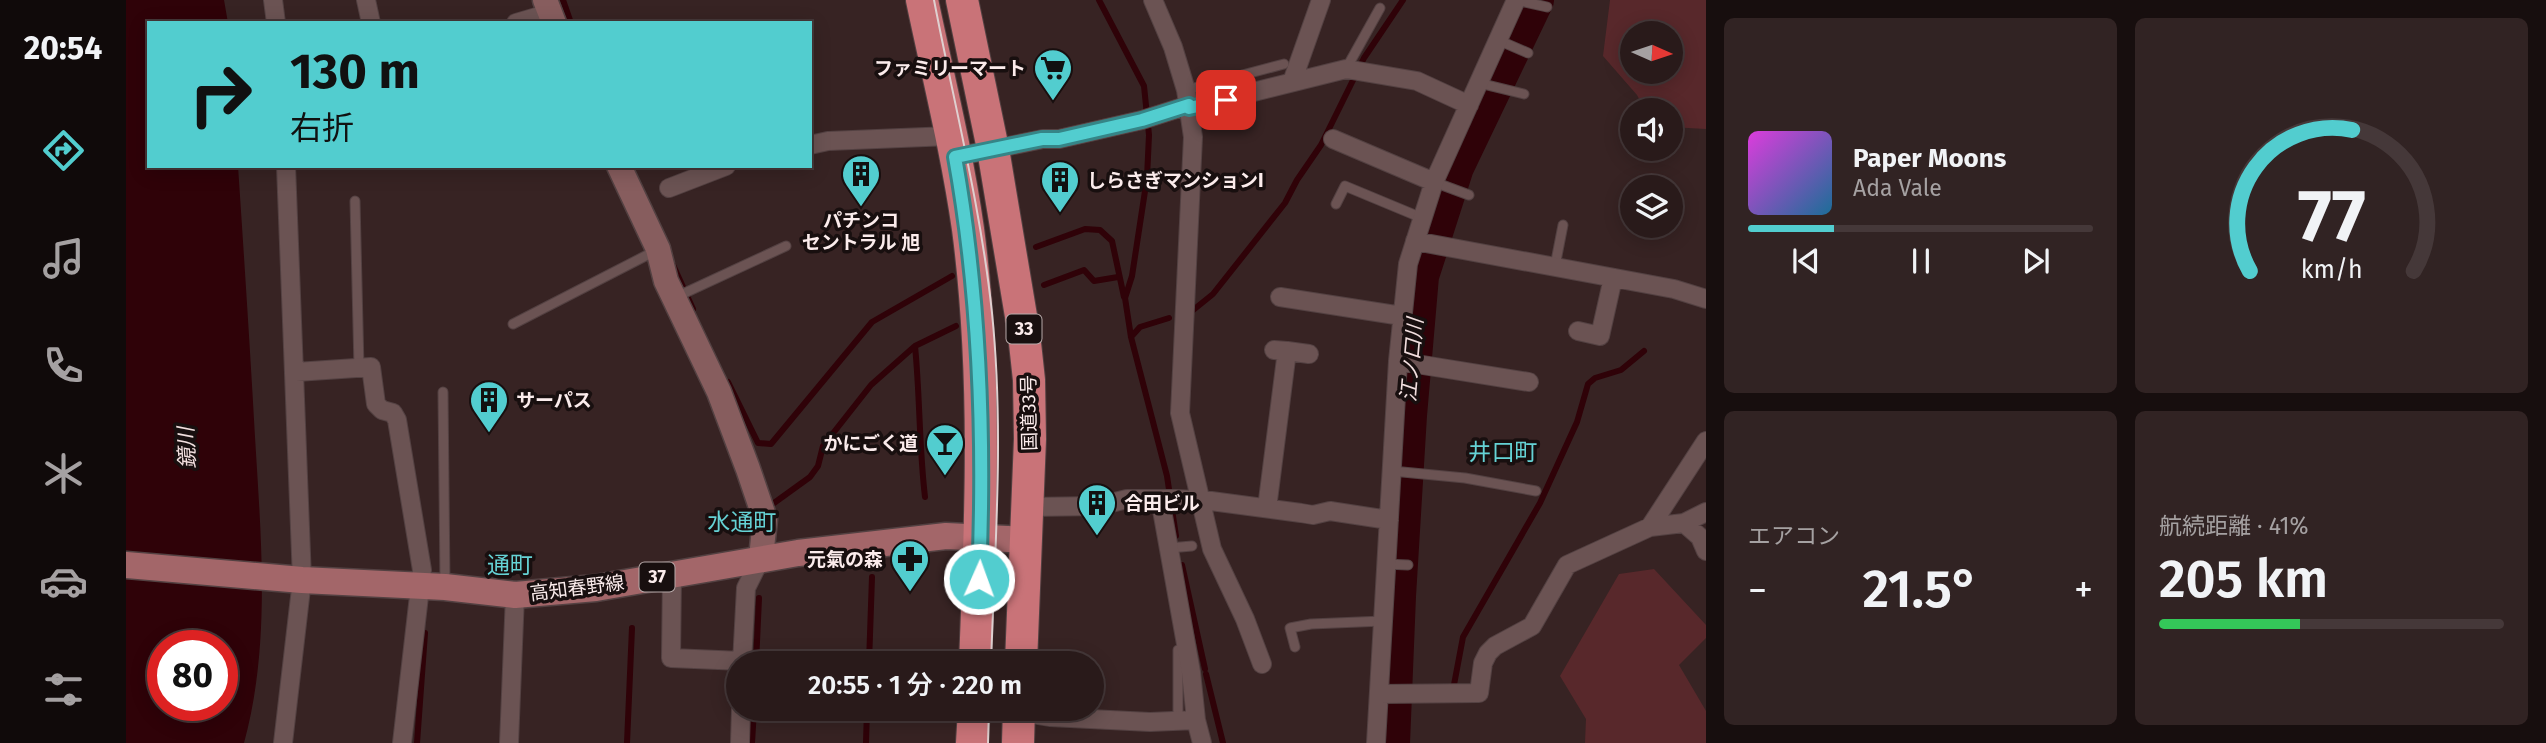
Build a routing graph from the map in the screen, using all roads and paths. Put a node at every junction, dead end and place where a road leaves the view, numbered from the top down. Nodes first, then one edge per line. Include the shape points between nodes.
1 (273, 0) edge
2 (366, 0) edge
3 (922, 0) edge
4 (962, 0) edge
5 (1153, 0) edge
6 (1321, 0) edge
7 (1516, 0) edge
8 (1547, 7) dead end
9 (1380, 8) dead end
10 (550, 12) edge
11 (276, 21) edge
12 (371, 21) edge
13 (522, 21) edge
14 (1498, 40) junction
15 (1528, 53) dead end
16 (1284, 64) dead end
17 (1354, 70) junction
18 (1292, 82) junction
19 (1479, 83) junction
20 (1524, 94) dead end
21 (1188, 101) junction
22 (1469, 105) junction
23 (1333, 139) dead end
24 (812, 145) edge
25 (952, 146) junction
26 (993, 149) junction
27 (286, 168) edge
28 (620, 168) edge
29 (721, 168) edge
30 (1437, 183) junction
31 (668, 188) dead end
32 (1469, 195) dead end
33 (355, 201) dead end
34 (1336, 204) dead end
35 (1422, 218) junction
36 (1563, 225) dead end
37 (1424, 242) junction
38 (786, 246) dead end
39 (658, 249) junction
40 (1555, 266) junction
41 (1613, 278) junction
42 (674, 298) junction
43 (1280, 298) dead end
44 (1706, 299) edge
45 (1402, 316) junction
46 (513, 324) dead end
47 (1578, 331) dead end
48 (1309, 354) dead end
49 (1408, 362) junction
50 (359, 368) junction
51 (296, 372) junction
52 (1529, 382) dead end
53 (443, 392) dead end
54 (1706, 441) edge
55 (1392, 471) junction
56 (1536, 491) dead end
57 (1167, 499) junction
58 (1202, 500) junction
59 (1028, 507) junction
60 (1267, 508) junction
61 (1706, 512) edge
62 (1389, 520) junction
63 (1684, 523) junction
64 (1650, 527) junction
65 (981, 538) junction
66 (1027, 540) junction
67 (1192, 546) dead end
68 (1168, 548) junction
69 (1706, 551) edge
70 (761, 558) junction
71 (1390, 564) junction
72 (126, 565) edge
73 (1408, 565) dead end
74 (672, 575) junction
75 (295, 580) junction
76 (433, 587) junction
77 (515, 595) junction
78 (1382, 621) junction
79 (1295, 647) dead end
80 (1178, 650) dead end
81 (743, 651) edge
82 (976, 651) edge
83 (1022, 651) edge
84 (726, 661) edge
85 (1262, 663) dead end
86 (1383, 694) junction
87 (1104, 720) edge
88 (1187, 720) junction
89 (741, 721) edge
90 (973, 721) edge
91 (1018, 721) edge
92 (283, 743) edge
93 (402, 743) edge
94 (509, 743) edge
95 (740, 743) edge
96 (972, 743) edge
97 (1017, 743) edge
98 (1202, 743) edge
99 (1376, 743) edge

1 - 11 street
2 - 12 street
3 - 25 highway, 33
4 - 26 highway, 国道33号 / 33
5 - 21 street via 1173,47
6 - 18 street
7 - 8 lane
7 - 14 street
9 - 17 lane
10 - 13 street
14 - 15 lane
14 - 19 street
16 - 21 lane
17 - 18 street
17 - 22 street via 1417,81
18 - 21 street via 1245,96
19 - 20 lane
19 - 22 street
21 - 26 street via 1148,118
21 - 58 street via 1194,159 1180,413
22 - 30 street
23 - 30 street
24 - 25 street via 828,141
25 - 26 street
25 - 65 highway, 33 via 967,227 981,387
26 - 59 highway, 国道33号 / 33 via 1024,334 1030,439
27 - 51 street
28 - 39 street
29 - 31 street
30 - 32 lane
30 - 35 street
33 - 50 lane
34 - 35 lane via 1345,186
35 - 37 street
36 - 40 lane
37 - 40 street
37 - 45 street via 1408,264
38 - 42 lane
39 - 42 street
39 - 46 lane
40 - 41 street
41 - 44 street
41 - 47 street via 1600,336
42 - 70 street via 719,392 765,519
43 - 45 street
45 - 49 street
48 - 60 street via 1280,351
49 - 52 street
49 - 55 street
50 - 51 street
50 - 76 street via 371,367 376,404 393,413 397,421 418,545
51 - 75 street
53 - 76 lane
54 - 64 street
55 - 56 lane
55 - 62 street
57 - 58 street
57 - 59 street
57 - 68 street
58 - 60 street
58 - 85 street via 1215,557
59 - 66 highway, 国道33号 / 33
60 - 62 street
61 - 63 street
62 - 71 street
63 - 64 street
63 - 69 street via 1700,537
64 - 86 street via 1567,565 1532,625 1488,653 1479,694
65 - 66 main road, 高知春野線 / 37
65 - 70 main road, 高知春野線 / 37 via 946,536
65 - 82 highway, 33
66 - 83 highway, 国道33号 / 33
67 - 68 lane
68 - 88 street via 1191,672
70 - 74 main road, 高知春野線 / 37
70 - 81 street via 746,588
71 - 73 lane
71 - 78 street
72 - 75 main road, 高知春野線 / 37
74 - 77 main road, 高知春野線 / 37
74 - 84 street via 671,658
75 - 76 main road, 高知春野線 / 37
75 - 92 street
76 - 77 main road, 高知春野線 / 37
76 - 93 street via 413,630
77 - 94 street
78 - 79 lane via 1290,628
78 - 86 street
80 - 88 lane
86 - 99 street
87 - 88 street
88 - 98 street
89 - 95 street
90 - 96 highway
91 - 97 highway

